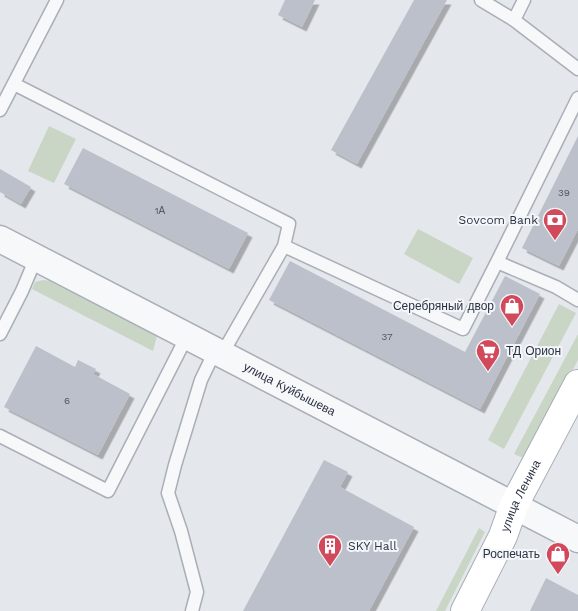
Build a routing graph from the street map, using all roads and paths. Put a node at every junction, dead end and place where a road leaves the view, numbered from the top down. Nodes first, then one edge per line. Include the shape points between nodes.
1 (57, 0) edge
2 (480, 0) edge
3 (524, 0) edge
4 (514, 20) junction
5 (578, 69) edge
6 (14, 84) junction
7 (578, 98) edge
8 (0, 110) edge
9 (0, 239) edge
10 (284, 246) junction
11 (36, 258) junction
12 (498, 262) junction
13 (578, 300) edge
14 (0, 334) edge
15 (187, 336) junction
16 (219, 352) junction
17 (578, 384) edge
18 (0, 436) edge
19 (514, 505) junction
20 (578, 539) edge
21 (192, 611) edge
22 (465, 611) edge

1 - 6 lane
2 - 4 lane
3 - 4 lane
4 - 5 lane
6 - 8 lane
6 - 10 lane via 289,224
7 - 12 lane
9 - 11 street, улица Куйбышева
10 - 12 lane via 463,328
10 - 16 lane
11 - 14 lane
11 - 15 street, улица Куйбышева
12 - 13 lane
15 - 16 street, улица Куйбышева
15 - 18 lane via 108,491
16 - 19 street, улица Куйбышева
16 - 21 lane via 201,380 168,493 197,592
17 - 19 street, улица Ленина
19 - 20 street, улица Куйбышева
19 - 22 street, улица Ленина via 503,536

